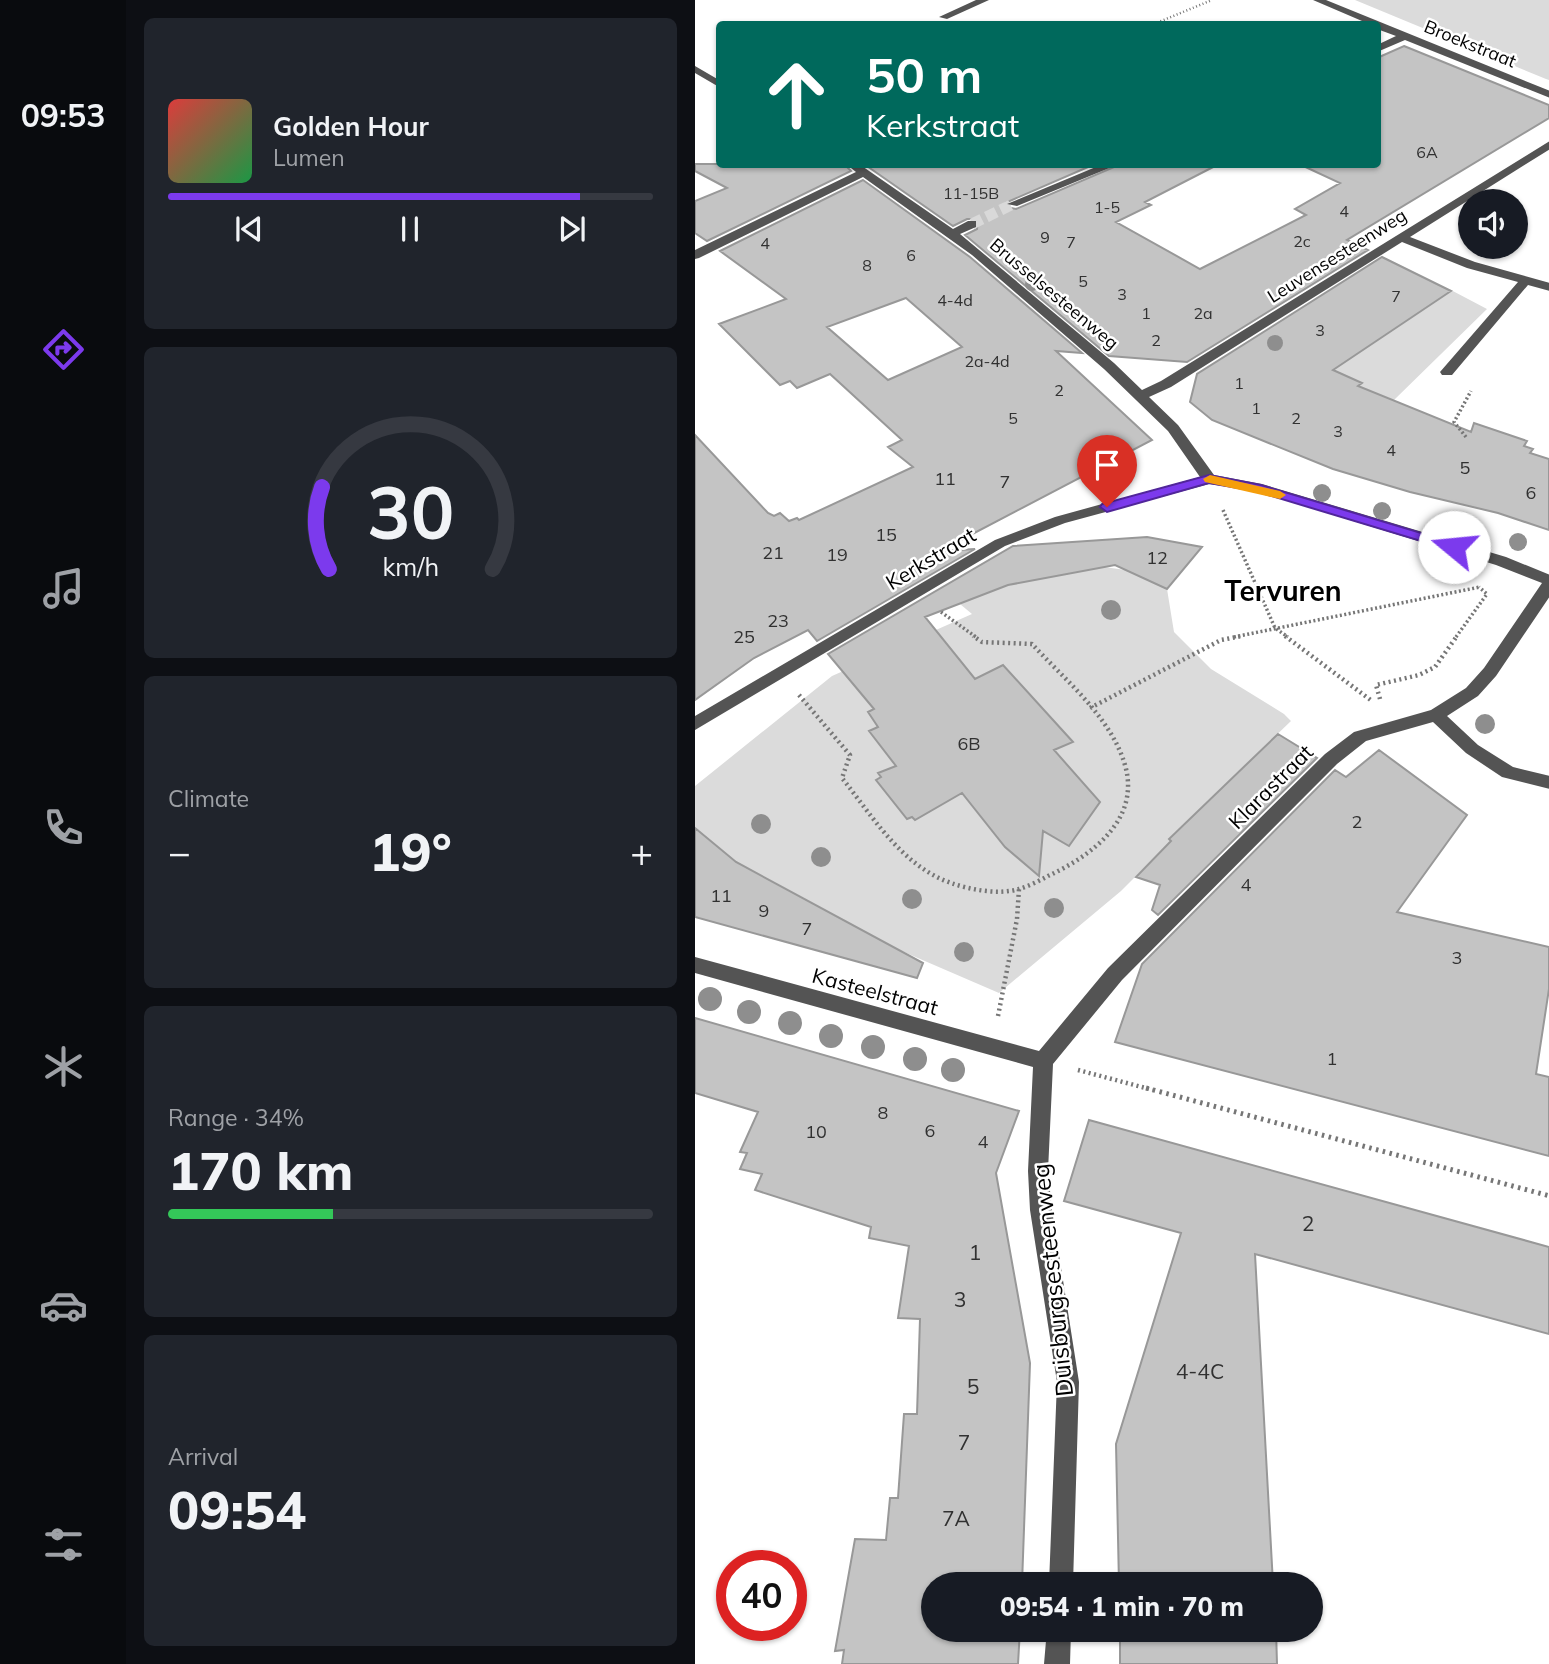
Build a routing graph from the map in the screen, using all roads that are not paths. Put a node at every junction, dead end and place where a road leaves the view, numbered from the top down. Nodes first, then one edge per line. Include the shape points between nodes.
1 (984, 0) edge
2 (1318, 0) edge
3 (944, 17) dead end
4 (1368, 21) edge
5 (1381, 27) edge
6 (1405, 36) junction
7 (1381, 47) edge
8 (695, 69) edge
9 (716, 82) edge
10 (1549, 95) edge
11 (1549, 144) edge
12 (856, 168) edge
13 (1104, 168) edge
14 (863, 173) junction
15 (1013, 204) tunnel mouth
16 (972, 224) tunnel mouth
17 (952, 234) junction
18 (1400, 237) junction
19 (695, 255) edge
20 (1525, 281) junction
21 (1549, 287) edge
22 (1447, 372) dead end
23 (1142, 394) junction
24 (1209, 479) junction
25 (1549, 582) edge
26 (1533, 607) junction
27 (1549, 613) edge
28 (1436, 715) junction
29 (695, 724) edge
30 (1549, 783) edge
31 (695, 965) edge
32 (1043, 1061) junction
33 (1061, 1572) edge
34 (1058, 1642) edge
35 (1057, 1664) edge

1 - 3 street
2 - 4 street, Broekstraat
5 - 6 street, Broekstraat
6 - 7 street
6 - 10 street, Broekstraat
8 - 9 street
11 - 18 street, Leuvensesteenweg
12 - 14 street, Brusselsesteenweg
13 - 15 street
14 - 17 street, Brusselsesteenweg
14 - 19 street
16 - 17 street
17 - 23 street, Brusselsesteenweg
18 - 20 street
18 - 23 street, Leuvensesteenweg via 1166,384
20 - 21 street
20 - 22 street
23 - 24 street, Brusselsesteenweg
24 - 25 street via 1257,488 1501,561
24 - 29 street, Kerkstraat via 1033,529 992,547
25 - 26 street, Klarastraat
26 - 27 street
26 - 28 street, Klarastraat via 1481,683
28 - 30 street via 1472,749 1508,772
28 - 32 street, Klarastraat via 1371,731 1331,759 1115,974
31 - 32 street, Kasteelstraat
32 - 33 street, Duisburgsesteenweg via 1038,1171 1041,1210 1068,1382
34 - 35 street

